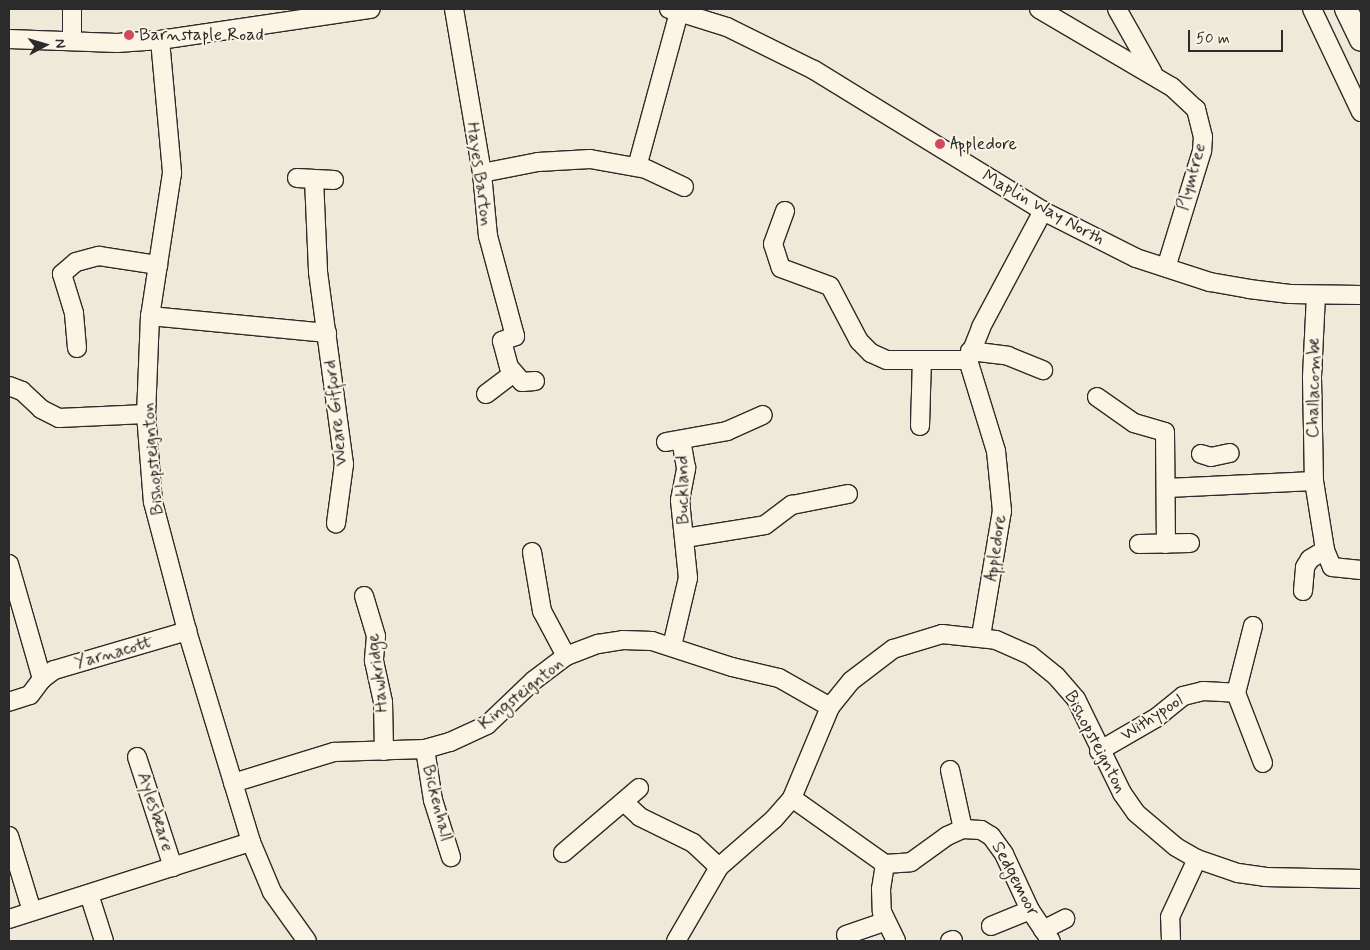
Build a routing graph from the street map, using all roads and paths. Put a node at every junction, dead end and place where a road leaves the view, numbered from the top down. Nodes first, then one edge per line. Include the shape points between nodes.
1 (72, 9) edge
2 (371, 9) edge
3 (454, 9) edge
4 (1039, 9) edge
5 (1117, 9) edge
6 (1312, 9) edge
7 (1346, 9) edge
8 (674, 10) edge
9 (1134, 38) junction
10 (9, 39) edge
11 (160, 40) junction
12 (1361, 40) edge
13 (72, 41) junction
14 (1118, 52) junction
15 (1155, 76) junction
16 (1361, 112) edge
17 (637, 167) junction
18 (482, 173) junction
19 (334, 180) dead end
20 (684, 187) dead end
21 (785, 211) dead end
22 (1043, 211) junction
23 (158, 266) junction
24 (1166, 268) junction
25 (1361, 295) edge
26 (1316, 296) junction
27 (150, 316) junction
28 (327, 333) junction
29 (77, 348) dead end
30 (969, 355) junction
31 (922, 360) junction
32 (1043, 370) dead end
33 (514, 373) junction
34 (534, 381) dead end
35 (9, 386) edge
36 (486, 394) dead end
37 (1097, 397) dead end
38 (146, 414) junction
39 (763, 415) dead end
40 (920, 426) dead end
41 (1230, 453) dead end
42 (1314, 481) junction
43 (1211, 486) junction
44 (1167, 488) junction
45 (848, 494) dead end
46 (336, 523) dead end
47 (685, 538) junction
48 (1190, 543) dead end
49 (1138, 544) dead end
50 (1166, 544) junction
51 (532, 552) dead end
52 (1326, 553) junction
53 (9, 564) edge
54 (1361, 570) edge
55 (1303, 591) dead end
56 (364, 596) dead end
57 (1253, 626) dead end
58 (187, 632) junction
59 (981, 636) junction
60 (672, 646) junction
61 (566, 656) junction
62 (42, 679) junction
63 (1236, 693) junction
64 (9, 702) edge
65 (830, 708) junction
66 (425, 748) junction
67 (1100, 751) junction
68 (384, 752) junction
69 (137, 756) dead end
70 (1263, 763) dead end
71 (950, 770) dead end
72 (233, 783) junction
73 (639, 788) dead end
74 (792, 798) junction
75 (624, 802) junction
76 (963, 829) junction
77 (9, 836) edge
78 (251, 842) junction
79 (563, 853) dead end
80 (451, 857) dead end
81 (1197, 859) junction
82 (885, 864) junction
83 (173, 867) junction
84 (719, 867) junction
85 (1361, 879) edge
86 (89, 894) junction
87 (1030, 910) junction
88 (32, 911) junction
89 (9, 918) edge
90 (1065, 919) dead end
91 (884, 922) junction
92 (991, 926) dead end
93 (1047, 935) edge
94 (846, 936) dead end
95 (104, 941) edge
96 (307, 941) edge
97 (676, 941) edge
98 (896, 941) edge
99 (1171, 941) edge

1 - 13 street
2 - 11 street
3 - 18 street, Hayes Barton
4 - 14 street, Plymtree
5 - 9 street, Plymtree
6 - 16 street
7 - 12 main road
8 - 17 street
8 - 22 street, Maplin Way North via 727,27 814,70
9 - 14 street
9 - 15 street, Plymtree
10 - 13 street
11 - 13 street
11 - 23 street, Bishopsteignton via 172,173
14 - 15 street, Plymtree
15 - 24 street, Plymtree via 1188,99 1201,121 1203,137
17 - 18 street via 590,159 538,162
17 - 20 street
18 - 33 street, Hayes Barton via 488,236 515,336 502,342
19 - 28 street, Weare Gifford via 306,179
21 - 31 street via 773,244 781,268 830,286 859,341 872,353 887,360
22 - 24 street, Maplin Way North via 1099,241
22 - 30 street
23 - 27 street, Bishopsteignton
23 - 29 street via 99,256 76,262 62,274 74,313
24 - 26 street, Maplin Way North via 1249,289
25 - 26 street, Maplin Way North
26 - 42 street, Challacombe via 1312,378
27 - 28 street
27 - 38 street, Bishopsteignton
28 - 46 street, Weare Gifford via 344,464
30 - 31 street
30 - 32 street via 1008,356
30 - 59 street, Appledore via 996,451 1002,511
31 - 40 street
33 - 34 street via 522,382
33 - 36 street
35 - 38 street via 22,391 41,409 59,418
37 - 44 street via 1134,423 1165,432
38 - 58 street, Bishopsteignton via 153,502
39 - 47 street, Buckland via 728,432 681,441 686,468 680,500
41 - 43 street via 1206,455
42 - 43 street
42 - 52 street, Challacombe
43 - 44 street
44 - 50 street
45 - 47 street, Buckland via 792,505 765,525
47 - 60 street, Buckland via 687,591
48 - 50 street
49 - 50 street
51 - 61 street via 542,611
52 - 54 street via 1332,567
52 - 55 street via 1310,559 1305,567
53 - 62 street
56 - 68 street, Hawkridge via 376,636 374,661 383,702
57 - 63 street
58 - 62 street, Yarnacott via 54,670
58 - 72 street, Bishopsteignton
59 - 65 street, Bishopsteignton via 942,634 893,649 863,669
59 - 67 street, Bishopsteignton via 1030,655 1056,676 1076,699
60 - 61 street, Kingsteignton via 652,641 623,640 598,644
60 - 65 street, Kingsteignton via 732,667 778,678
61 - 66 street, Kingsteignton via 533,681 487,725 450,742
62 - 64 street, Yarnacott via 30,695
63 - 67 street, Withypool via 1203,691 1184,696 1156,718
63 - 70 street
65 - 74 street, Bishopsteignton
66 - 68 street, Kingsteignton
66 - 80 street, Bickenhall via 433,800
67 - 81 street, Bishopsteignton via 1122,794 1136,813 1158,834
68 - 72 street, Kingsteignton via 334,752
69 - 83 street, Aylesbeare
71 - 76 street via 964,787
72 - 78 street, Bishopsteignton
73 - 75 street
74 - 82 street
74 - 84 street, Bishopsteignton via 774,819
75 - 79 street
75 - 84 street via 640,817 693,843
76 - 82 street via 947,836 911,862
76 - 87 street, Sedgemoor via 981,830 998,843
77 - 88 street
78 - 83 street, Aylesbeare
78 - 96 street, Bishopsteignton via 272,892
81 - 85 street, Bishopsteignton via 1238,873 1265,877
81 - 99 street via 1170,917
82 - 91 street via 880,896
83 - 86 street, Aylesbeare
84 - 97 street, Bishopsteignton
86 - 88 street, Aylesbeare
86 - 95 street
87 - 92 street
87 - 93 street, Sedgemoor
88 - 89 street, Aylesbeare
90 - 93 street
91 - 94 street
91 - 98 street

